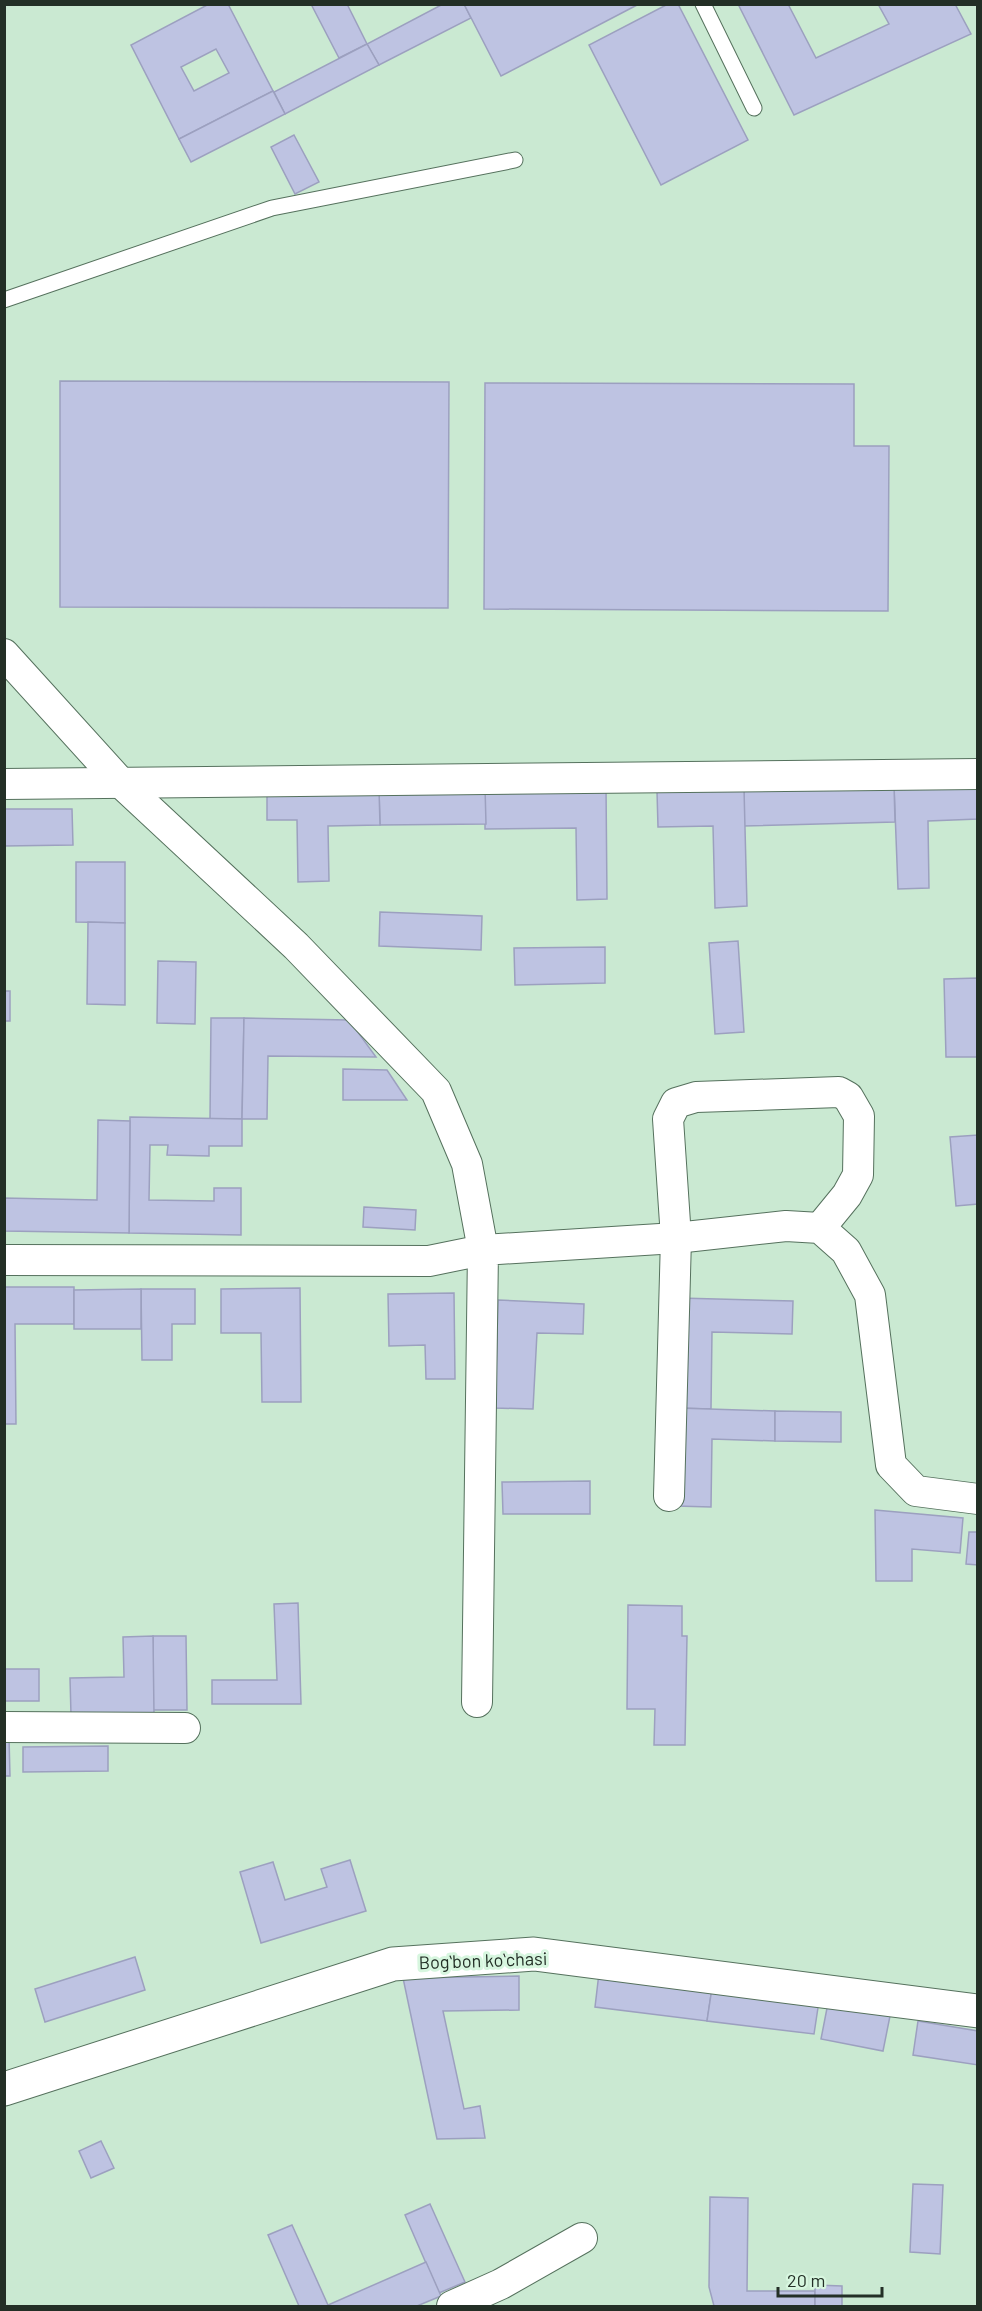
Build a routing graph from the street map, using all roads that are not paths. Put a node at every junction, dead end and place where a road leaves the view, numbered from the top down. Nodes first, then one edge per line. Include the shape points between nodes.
1 (703, 4) edge
2 (754, 108) dead end
3 (515, 160) dead end
4 (4, 300) edge
5 (4, 654) edge
6 (978, 774) edge
7 (120, 782) junction
8 (4, 784) edge
9 (820, 1228) junction
10 (676, 1238) junction
11 (483, 1250) junction
12 (4, 1260) edge
13 (669, 1496) dead end
14 (978, 1499) edge
15 (477, 1702) dead end
16 (4, 1727) edge
17 (184, 1728) dead end
18 (978, 2011) edge
19 (4, 2089) edge
20 (582, 2238) dead end
21 (452, 2307) edge

1 - 2 lane
3 - 4 lane via 272,208
5 - 7 street
6 - 7 street
7 - 8 street
7 - 11 street via 296,946 436,1091 467,1164
9 - 10 street via 786,1226
9 - 10 street via 858,1175 859,1116 848,1097 839,1092 696,1097 676,1103 668,1119
9 - 14 street via 846,1251 870,1295 891,1465 916,1491
10 - 11 street
10 - 13 street
11 - 12 street via 429,1261
11 - 15 street
16 - 17 street
18 - 19 street, Bogʻbon koʻchasi via 534,1954 393,1964
20 - 21 street

